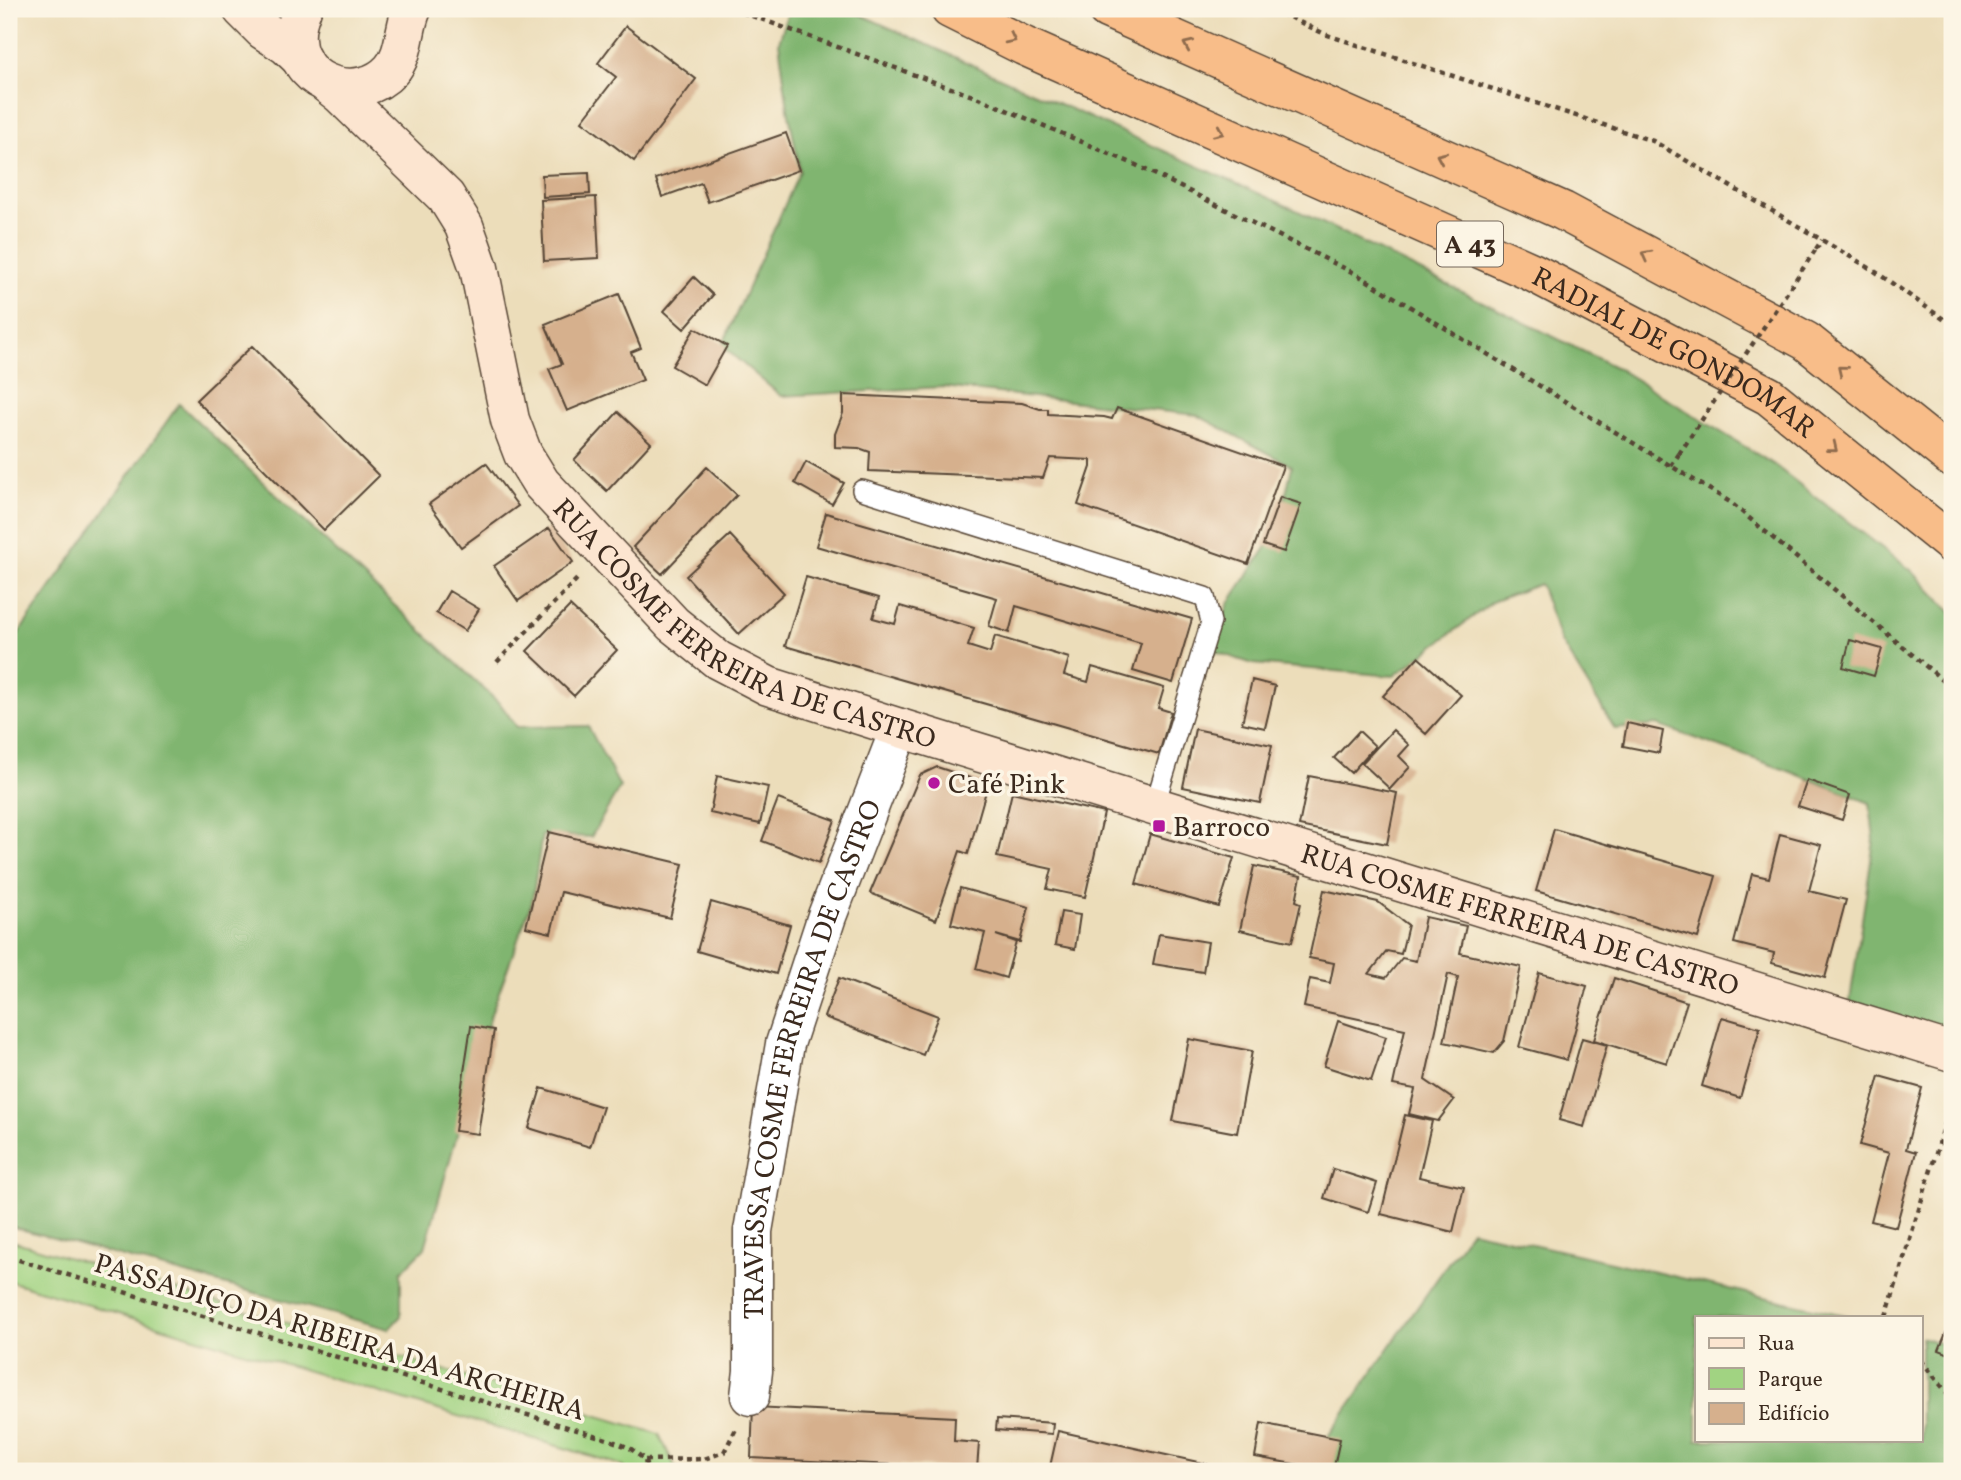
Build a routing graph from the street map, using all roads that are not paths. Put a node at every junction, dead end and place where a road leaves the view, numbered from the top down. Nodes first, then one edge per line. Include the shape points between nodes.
1 (242, 9) edge
2 (302, 9) edge
3 (950, 9) edge
4 (1107, 9) edge
5 (401, 30) edge
6 (314, 72) junction
7 (402, 154) junction
8 (1952, 458) edge
9 (862, 490) dead end
10 (1952, 544) edge
11 (900, 728) junction
12 (1154, 807) junction
13 (1952, 1052) edge
14 (750, 1396) road end

1 - 6 street, RUA COSME FERREIRA DE CASTRO
2 - 6 street via 296,43
3 -> 10 highway, RADIAL DE GONDOMAR / A 43 via 1532,272 1769,396
8 -> 4 highway, A 43 via 1806,341 1563,211
5 - 6 street via 379,81 345,89
5 - 7 street, RUA COSME FERREIRA DE CASTRO via 381,111 389,140
6 - 7 street, RUA COSME FERREIRA DE CASTRO
7 - 11 street, RUA COSME FERREIRA DE CASTRO via 446,197 464,226 479,268 510,420 541,483 673,624 718,660 768,686
9 - 12 lane via 1205,597 1211,622
11 - 12 street, RUA COSME FERREIRA DE CASTRO
11 - 14 street, TRAVESSA COSME FERREIRA DE CASTRO via 827,916 785,1044 753,1231
12 - 13 street, RUA COSME FERREIRA DE CASTRO

